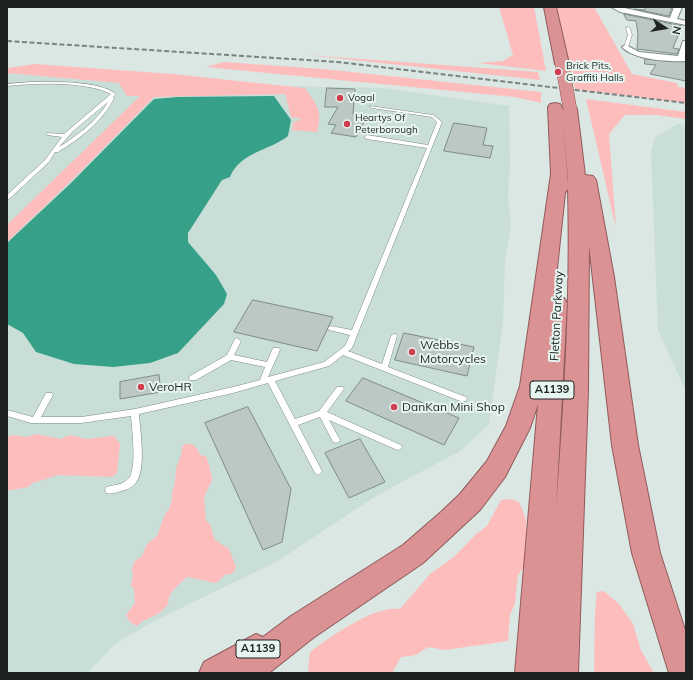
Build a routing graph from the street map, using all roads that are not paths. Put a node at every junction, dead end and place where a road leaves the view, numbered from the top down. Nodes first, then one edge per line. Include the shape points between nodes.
1 (538, 7) edge
2 (550, 7) edge
3 (615, 7) edge
4 (678, 7) edge
5 (673, 20) junction
6 (686, 23) edge
7 (628, 28) dead end
8 (686, 44) edge
9 (626, 48) joint
10 (685, 58) edge
11 (556, 64) junction
12 (7, 85) edge
13 (112, 98) junction
14 (372, 107) dead end
15 (565, 113) junction
16 (48, 134) dead end
17 (65, 136) junction
18 (367, 137) dead end
19 (430, 147) junction
20 (55, 152) junction
21 (559, 174) junction
22 (7, 198) edge
23 (331, 328) dead end
24 (354, 333) junction
25 (394, 336) dead end
26 (237, 341) dead end
27 (276, 350) dead end
28 (343, 352) junction
29 (230, 357) junction
30 (270, 365) junction
31 (384, 368) junction
32 (193, 378) dead end
33 (267, 380) junction
34 (340, 389) dead end
35 (49, 395) dead end
36 (463, 399) dead end
37 (135, 412) junction
38 (322, 412) junction
39 (7, 413) edge
40 (35, 420) junction
41 (293, 423) junction
42 (336, 440) dead end
43 (398, 447) dead end
44 (318, 471) dead end
45 (109, 490) dead end
46 (302, 627) junction
47 (215, 673) edge
48 (243, 673) edge
49 (531, 673) edge
50 (562, 673) edge
51 (685, 673) edge

1 - 11 highway, Fletton Parkway / A1139
2 - 11 highway, Fletton Parkway / A1139
3 - 5 street
4 - 5 street
5 - 6 street
7 - 9 lane via 630,35
8 - 10 street via 682,54
9 - 10 street via 637,54
11 - 15 highway, Fletton Parkway / A1139, bridge
12 - 13 lane via 42,82 105,89 114,94
13 - 17 lane via 94,109
13 - 20 lane via 99,118
14 - 19 lane via 432,116 440,122
15 - 21 highway, Fletton Parkway / A1139
15 - 50 highway, Fletton Parkway / A1139 via 579,262 572,502
15 - 51 highway, A1139 via 587,183 593,213 604,277 625,445 646,552
16 - 17 lane
17 - 20 lane
18 - 19 lane
19 - 24 lane
20 - 22 lane
21 - 46 highway, A1139 via 532,386 527,407 508,449 483,486 432,538 413,554
21 - 49 highway, Fletton Parkway / A1139 via 560,258 554,373
23 - 24 lane
24 - 28 lane via 348,348
25 - 31 lane
26 - 29 lane
27 - 30 lane
28 - 31 lane
28 - 33 lane via 326,364
29 - 30 lane
29 - 32 lane
30 - 33 lane
31 - 36 lane
33 - 37 lane
33 - 41 lane
34 - 38 lane
35 - 40 lane
37 - 40 lane via 81,420
37 - 45 lane via 136,468 133,480 123,488
38 - 41 lane
38 - 42 lane
38 - 43 lane
39 - 40 lane
41 - 44 lane
46 - 47 highway, A1139
46 - 48 highway, A1139

